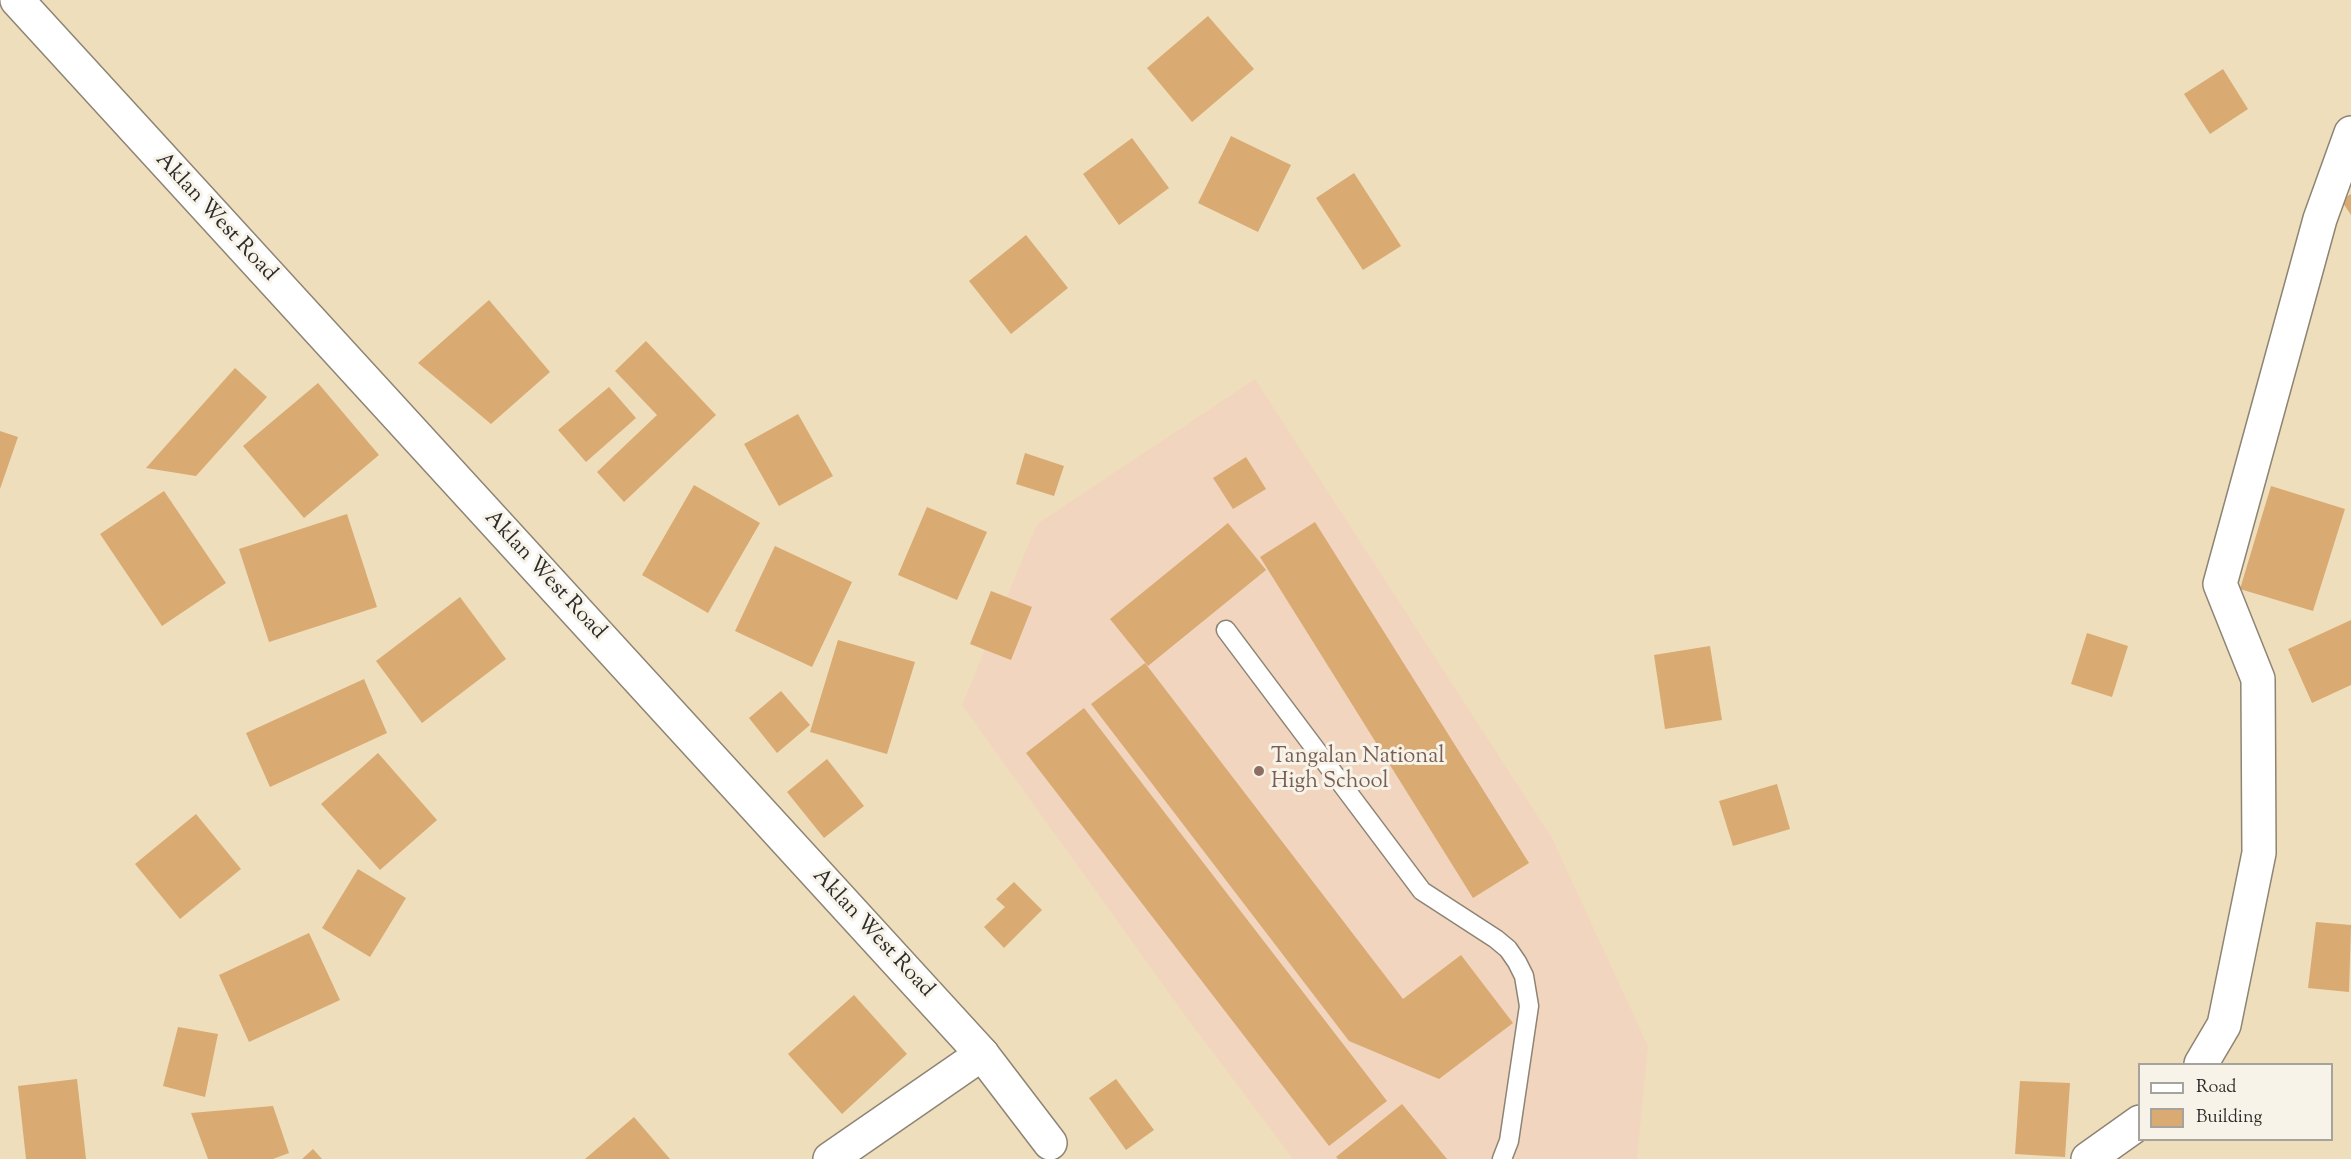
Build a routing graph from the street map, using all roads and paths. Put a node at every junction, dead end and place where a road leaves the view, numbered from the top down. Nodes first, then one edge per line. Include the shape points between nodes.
1 (17, 0) edge
2 (2351, 133) edge
3 (1226, 630) dead end
4 (982, 1054) junction
5 (2202, 1063) edge
6 (2138, 1123) edge
7 (1055, 1154) edge
8 (830, 1159) edge
9 (1502, 1159) edge
10 (2088, 1159) edge

1 - 4 main road, Aklan West Road
2 - 5 main road via 2320,219 2220,584 2258,679 2259,853 2224,1025
3 - 9 lane via 1408,877 1437,903 1496,939 1517,962 1524,976 1529,1006 1509,1141
4 - 7 main road, Aklan West Road
4 - 8 main road
6 - 10 main road

